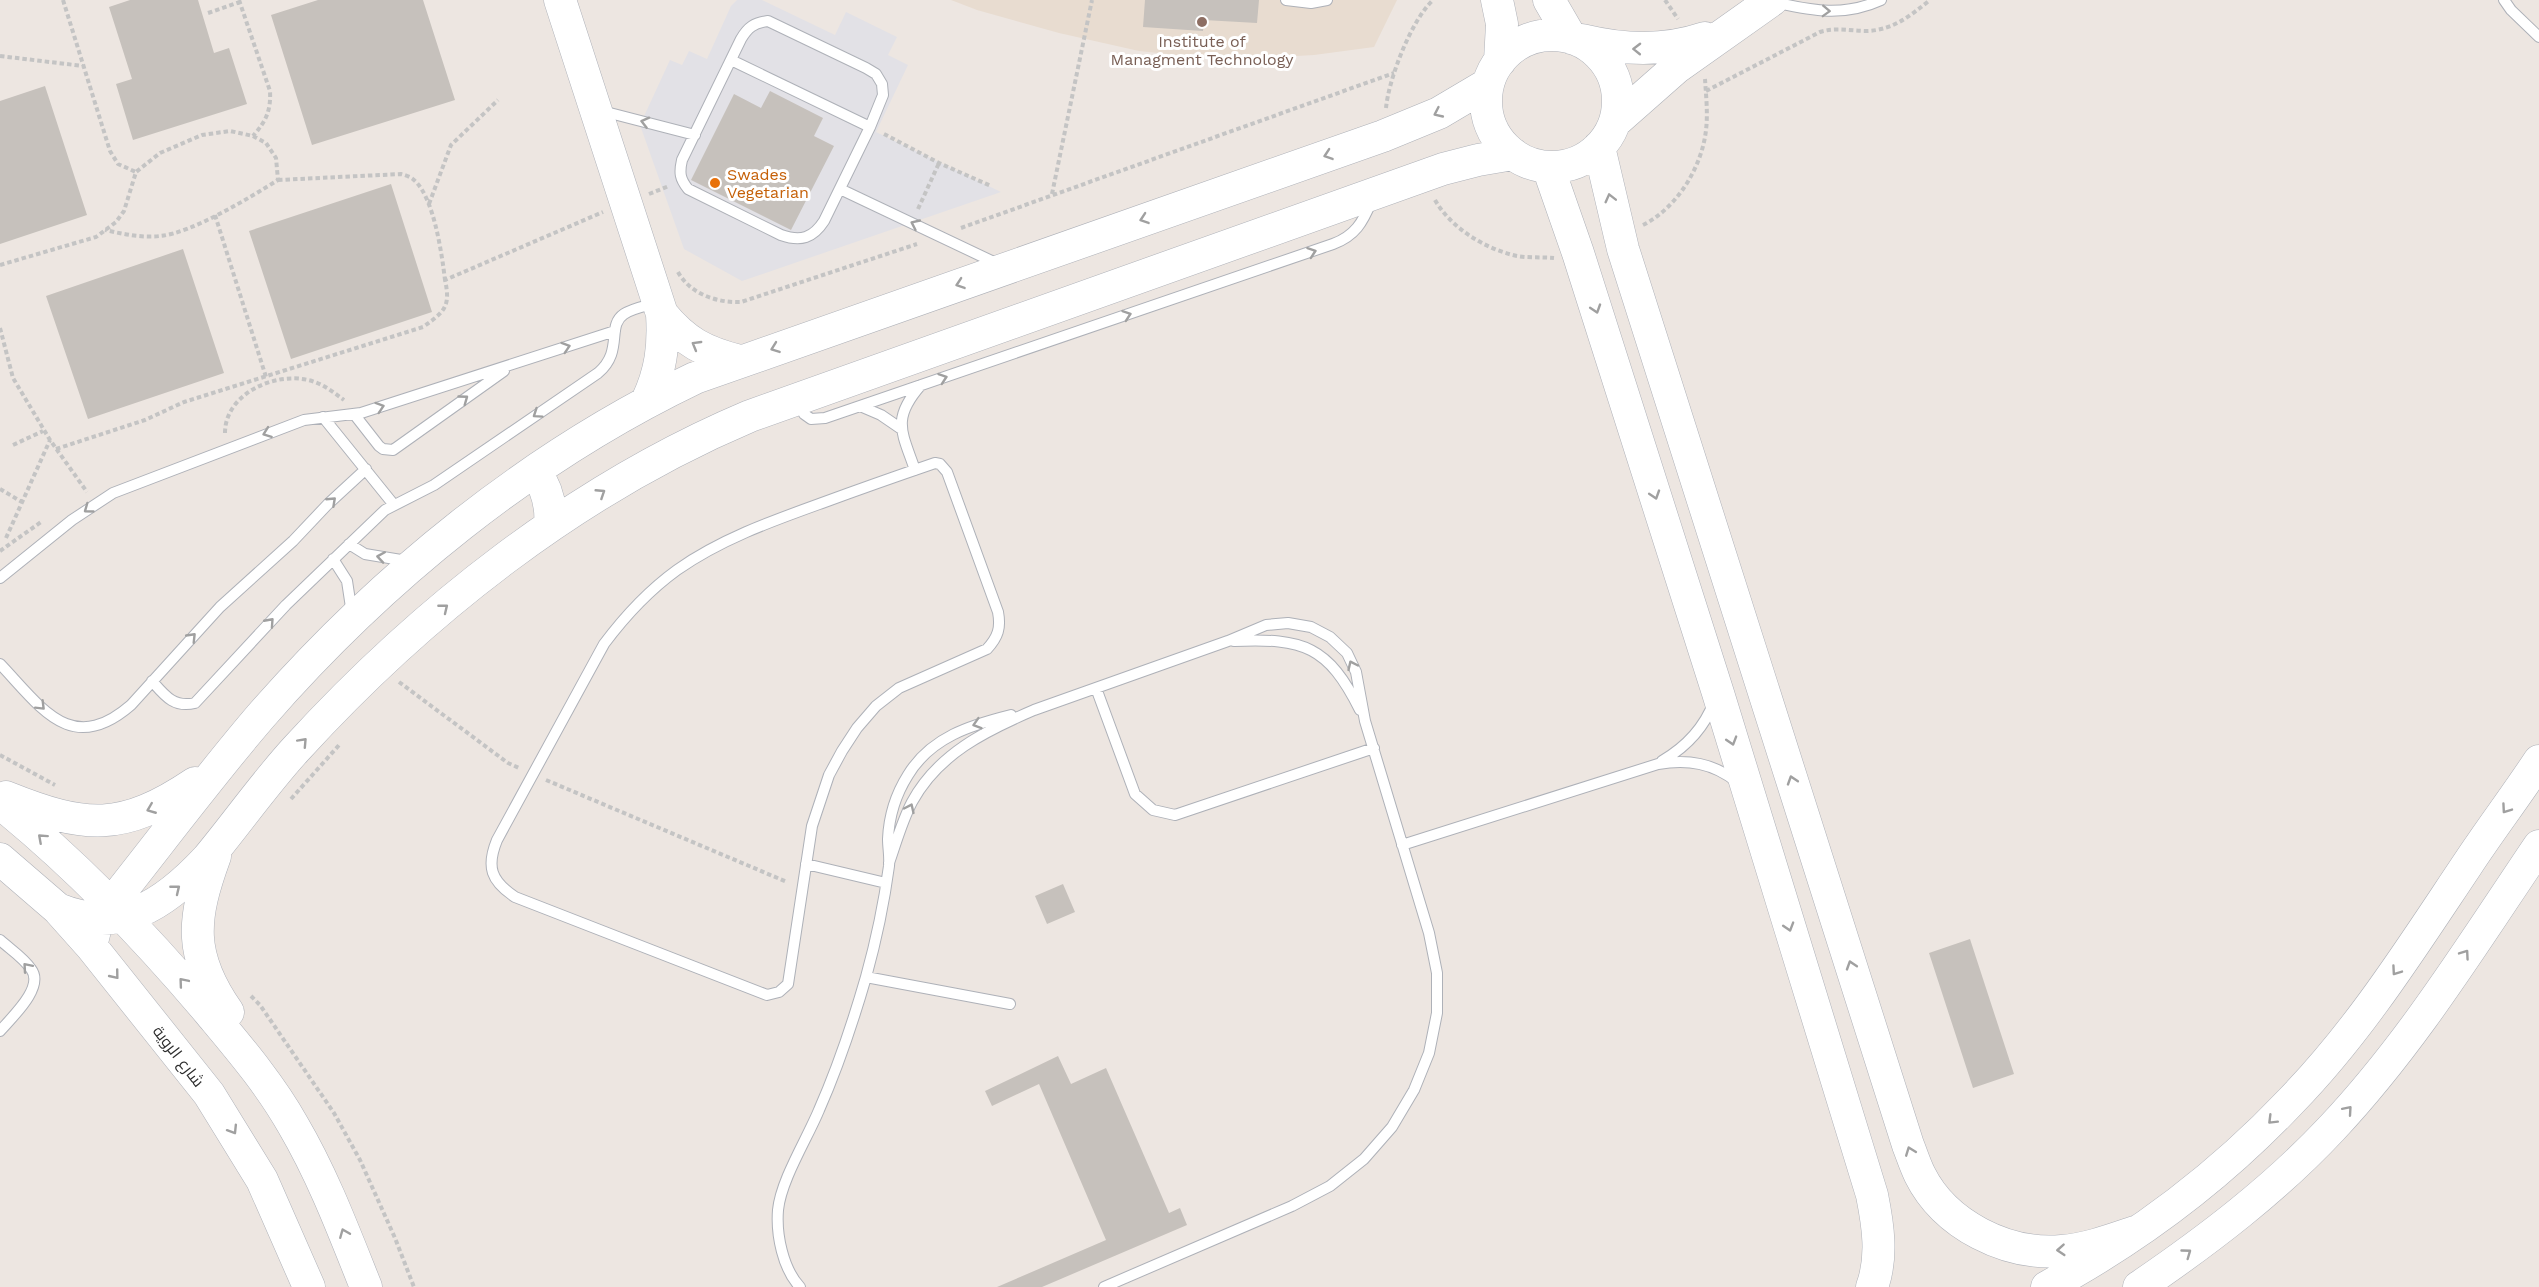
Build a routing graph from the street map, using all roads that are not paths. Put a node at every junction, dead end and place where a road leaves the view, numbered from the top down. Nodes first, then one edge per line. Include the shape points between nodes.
1 (560, 0) edge
2 (1286, 0) edge
3 (1327, 0) edge
4 (1497, 0) edge
5 (1549, 0) edge
6 (1881, 0) edge
7 (2504, 0) edge
8 (1771, 1) edge
9 (1723, 32) junction
10 (2539, 37) edge
11 (1577, 39) junction
12 (731, 60) junction
13 (1494, 72) junction
14 (596, 109) junction
15 (1617, 120) junction
16 (870, 127) junction
17 (694, 135) junction
18 (1599, 147) junction
19 (1513, 154) junction
20 (1548, 166) junction
21 (840, 189) junction
22 (1374, 194) junction
23 (1006, 268) junction
24 (659, 308) junction
25 (615, 331) junction
26 (740, 361) junction
27 (513, 364) junction
28 (921, 385) junction
29 (797, 399) junction
30 (647, 401) junction
31 (860, 406) junction
32 (358, 413) junction
33 (323, 417) junction
34 (900, 428) junction
35 (366, 469) junction
36 (915, 470) junction
37 (535, 471) junction
38 (394, 505) junction
39 (550, 526) junction
40 (349, 544) junction
41 (333, 559) junction
42 (416, 562) junction
43 (0, 578) edge
44 (353, 620) junction
45 (1228, 641) junction
46 (0, 664) edge
47 (152, 681) junction
48 (1096, 688) junction
49 (1718, 693) junction
50 (1034, 710) junction
51 (1365, 721) junction
52 (1374, 748) junction
53 (2539, 761) edge
54 (1658, 764) junction
55 (218, 767) junction
56 (0, 795) edge
57 (1749, 796) junction
58 (0, 803) edge
59 (220, 843) junction
60 (1402, 846) junction
61 (2539, 846) edge
62 (0, 859) edge
63 (889, 862) junction
64 (806, 864) junction
65 (886, 883) junction
66 (107, 922) junction
67 (0, 940) edge
68 (866, 977) junction
69 (1011, 1004) dead end
70 (0, 1031) edge
71 (253, 1066) junction
72 (2138, 1232) junction
73 (309, 1287) edge
74 (366, 1287) edge
75 (800, 1287) edge
76 (1104, 1287) edge
77 (1872, 1287) edge
78 (2047, 1287) edge
79 (2139, 1287) edge

1 - 14 street
2 - 3 lane
4 - 13 street via 1502,24
5 - 11 street
8 -> 6 lane via 1821,12 1844,11
7 - 10 lane
8 - 9 street
9 -> 11 street via 1665,48 1638,50
9 - 15 street via 1655,84
11 - 13 street via 1552,35 1532,38 1515,47
11 - 15 street via 1600,56 1613,75 1618,97
12 - 16 lane
12 - 16 lane via 747,29 768,21 778,25 876,74 883,95
12 - 17 lane
13 - 19 street via 1486,104 1490,123
13 -> 23 street via 1439,113 1383,136
17 -> 14 lane
14 - 24 street via 645,196
15 - 18 street
16 - 21 lane
17 - 21 lane via 680,170 681,181 688,189 794,239 818,231
18 - 20 street via 1584,159
72 -> 18 street via 2062,1251 2028,1250 1996,1241 1966,1226 1940,1203 1921,1176 1904,1133 1623,249
19 - 20 street via 1529,163
19 - 22 street via 1461,164
20 -> 49 street
23 -> 21 lane
28 -> 22 lane via 1344,240 1360,226
22 - 29 street
23 -> 26 street
24 - 25 lane via 626,312
26 -> 24 street via 696,346 677,333
24 - 30 street via 662,360
27 -> 25 lane
25 -> 38 lane via 612,357 598,373 434,485
26 - 30 street
32 -> 27 lane
32 -> 27 lane via 379,446 393,450
28 - 31 lane
28 - 34 lane via 907,404
29 - 31 lane via 804,414 818,420
39 -> 29 street via 659,458 713,431
30 - 37 street
31 - 34 lane
32 - 33 lane
33 - 35 lane
33 -> 43 lane via 304,420 113,493
34 - 36 lane
35 - 38 lane
47 -> 35 lane via 220,607
36 - 64 lane via 935,463 944,467 1000,625 996,639 987,649 899,688 857,728 828,775 819,799
36 - 64 lane via 738,536 677,569 650,591 604,644 490,856 492,873 501,888 515,897 767,995 788,984
37 - 39 street via 550,502
37 - 42 street
38 - 40 lane
59 -> 39 street via 294,751 351,692 432,617
40 - 41 lane
42 -> 40 lane via 366,554
41 - 44 lane via 347,581
47 -> 41 lane via 174,704 195,703
42 - 44 street
44 - 55 street
45 - 48 lane
45 - 51 lane via 1270,639 1310,649 1328,660 1341,676
51 -> 45 lane via 1356,672 1347,653 1330,637 1311,627 1288,623 1266,625
46 -> 47 lane via 53,718 85,728 117,717
48 - 50 lane
48 - 52 lane via 1135,794 1152,810 1175,815
49 - 54 lane via 1701,727 1675,754
49 -> 57 street
63 -> 50 lane via 912,803 930,776 952,753 972,740
50 -> 63 lane via 963,728 924,755 897,794 891,816
51 - 52 lane
52 - 60 lane
53 -> 72 street via 2379,996 2337,1050 2243,1149
54 - 57 lane via 1689,761 1718,769
54 - 60 lane
55 -> 56 street via 162,805 114,820 71,819
55 - 66 street
57 -> 77 street via 1872,1195 1879,1251
66 -> 58 street via 35,831
66 -> 59 street via 143,910 170,894
59 - 71 street via 201,897 198,945 211,987 248,1040
60 - 76 lane via 1433,953 1437,1013 1429,1053 1414,1090 1392,1127 1364,1159 1330,1186
79 -> 61 street via 2224,1226 2332,1128 2423,1014
62 - 66 street, شارع الروية via 58,909
63 - 65 lane
64 - 65 lane
65 - 68 lane
71 -> 66 street, شارع الروية via 164,958
66 -> 73 street, شارع الروية via 178,1053 237,1136 262,1180
70 -> 67 lane via 34,989 36,979 32,969
68 - 69 lane
68 - 75 lane via 845,1044 778,1209 780,1247
74 -> 71 street, شارع الروية via 310,1155
72 - 78 street

